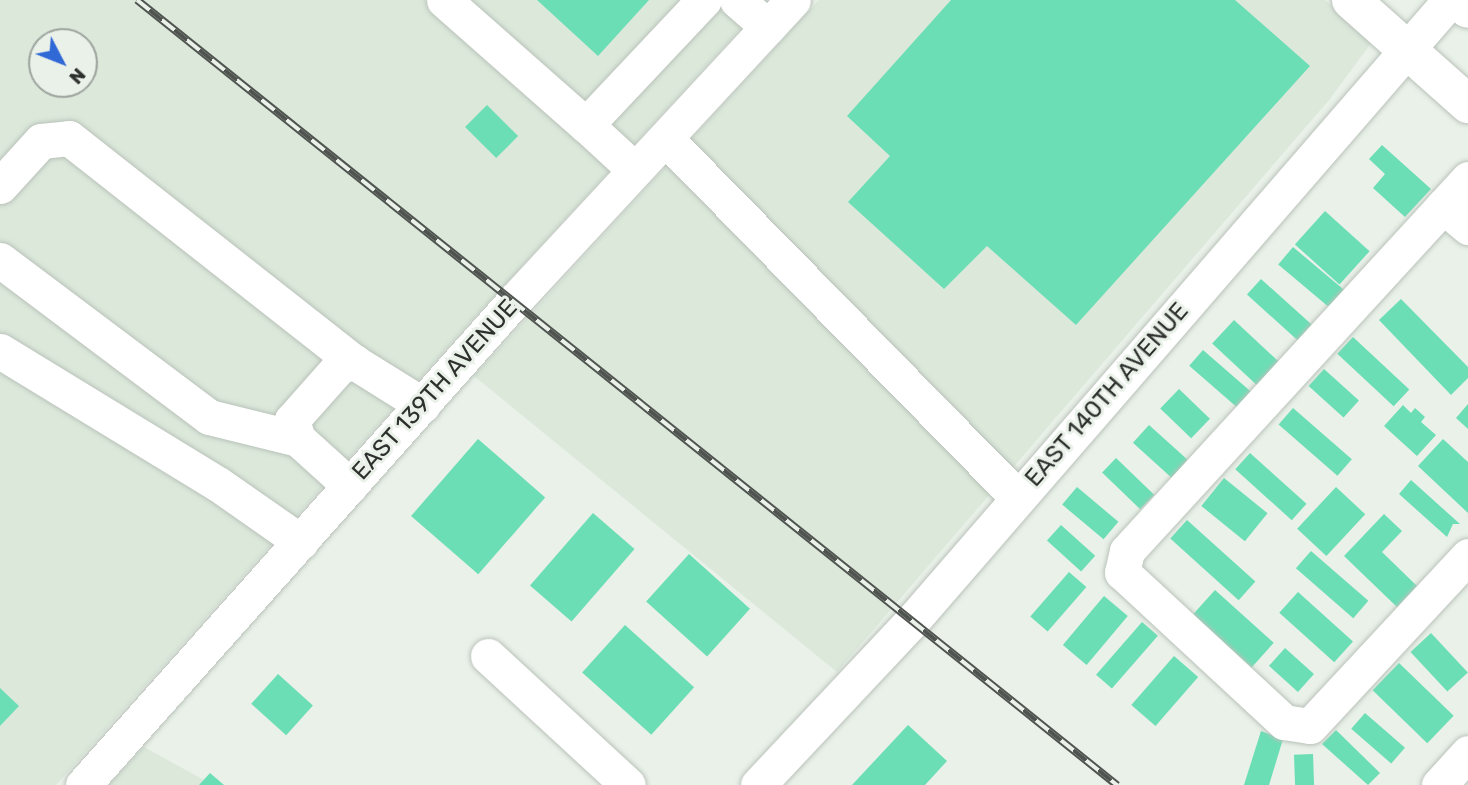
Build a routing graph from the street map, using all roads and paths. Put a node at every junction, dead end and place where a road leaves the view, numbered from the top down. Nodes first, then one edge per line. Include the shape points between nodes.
1 (444, 0) edge
2 (704, 0) edge
3 (737, 0) edge
4 (793, 0) edge
5 (1450, 0) edge
6 (1458, 0) edge
7 (1357, 2) edge
8 (1468, 9) edge
9 (768, 27) junction
10 (1406, 48) junction
11 (1468, 104) edge
12 (586, 125) junction
13 (665, 138) junction
14 (635, 170) junction
15 (1468, 179) edge
16 (0, 186) edge
17 (1456, 217) edge
18 (0, 260) edge
19 (0, 351) edge
20 (354, 362) junction
21 (423, 405) junction
22 (298, 439) junction
23 (349, 486) junction
24 (1018, 498) junction
25 (300, 542) junction
26 (1468, 556) edge
27 (488, 656) dead end
28 (1468, 753) edge
29 (83, 785) edge
30 (628, 785) edge
31 (758, 785) edge
32 (1439, 785) edge

1 - 12 street
2 - 12 street
3 - 9 street
4 - 9 street, EAST 139TH AVENUE
5 - 10 street, EAST 140TH AVENUE
6 - 8 main road
7 - 10 main road
9 - 13 street, EAST 139TH AVENUE
10 - 11 main road
10 - 24 street, EAST 140TH AVENUE
12 - 14 street
13 - 14 street, EAST 139TH AVENUE
13 - 24 street
14 - 21 street, EAST 139TH AVENUE
15 - 17 street
16 - 20 street via 41,141 69,138
17 - 26 street via 1127,551 1122,572 1284,722 1310,726
18 - 22 street via 209,417
19 - 25 street via 218,484
20 - 21 street
20 - 22 street via 340,366 292,421
21 - 23 street, EAST 139TH AVENUE
22 - 23 street
23 - 25 street, EAST 139TH AVENUE
24 - 31 street, EAST 140TH AVENUE via 913,620
25 - 29 street, EAST 139TH AVENUE
27 - 30 street
28 - 32 street

